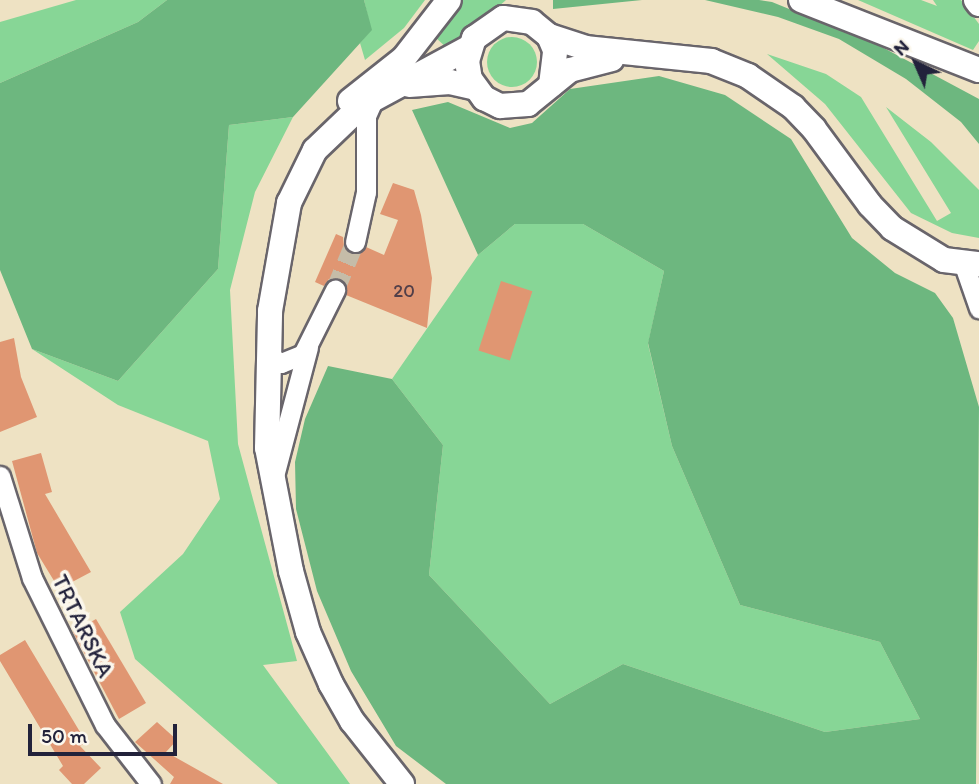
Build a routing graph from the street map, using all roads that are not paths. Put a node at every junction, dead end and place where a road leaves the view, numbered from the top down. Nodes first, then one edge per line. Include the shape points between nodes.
1 (449, 0) edge
2 (535, 0) edge
3 (801, 0) edge
4 (510, 9) edge
5 (545, 32) junction
6 (470, 47) junction
7 (640, 53) junction
8 (978, 71) edge
9 (551, 85) junction
10 (398, 86) junction
11 (475, 88) junction
12 (374, 98) junction
13 (326, 136) junction
14 (355, 243) tunnel mouth
15 (971, 265) edge
16 (334, 290) tunnel mouth
17 (979, 308) edge
18 (308, 347) junction
19 (267, 355) junction
20 (0, 476) edge
21 (272, 484) junction
22 (151, 784) edge
23 (402, 784) edge

1 - 13 main road via 404,58 346,105
2 - 5 main road
3 - 8 main road
4 - 5 main road
4 - 6 main road via 482,28
5 - 7 main road via 569,46
5 - 9 main road via 557,64
6 - 10 main road
6 - 11 main road via 467,70
7 - 9 main road via 582,64
7 - 15 main road via 711,61 769,89 814,129 892,228 913,244
9 - 11 main road via 540,97 514,107 492,102
10 - 11 main road via 450,82
10 - 12 main road
12 - 13 main road
12 - 14 street via 366,116 366,192
13 - 19 main road via 305,166 289,203 276,261
15 - 17 street
16 - 18 street
18 - 19 street via 290,362
18 - 21 street
19 - 21 main road via 267,448
20 - 22 street, TRTARSKA via 32,578 104,725
21 - 23 main road via 308,632 352,721

